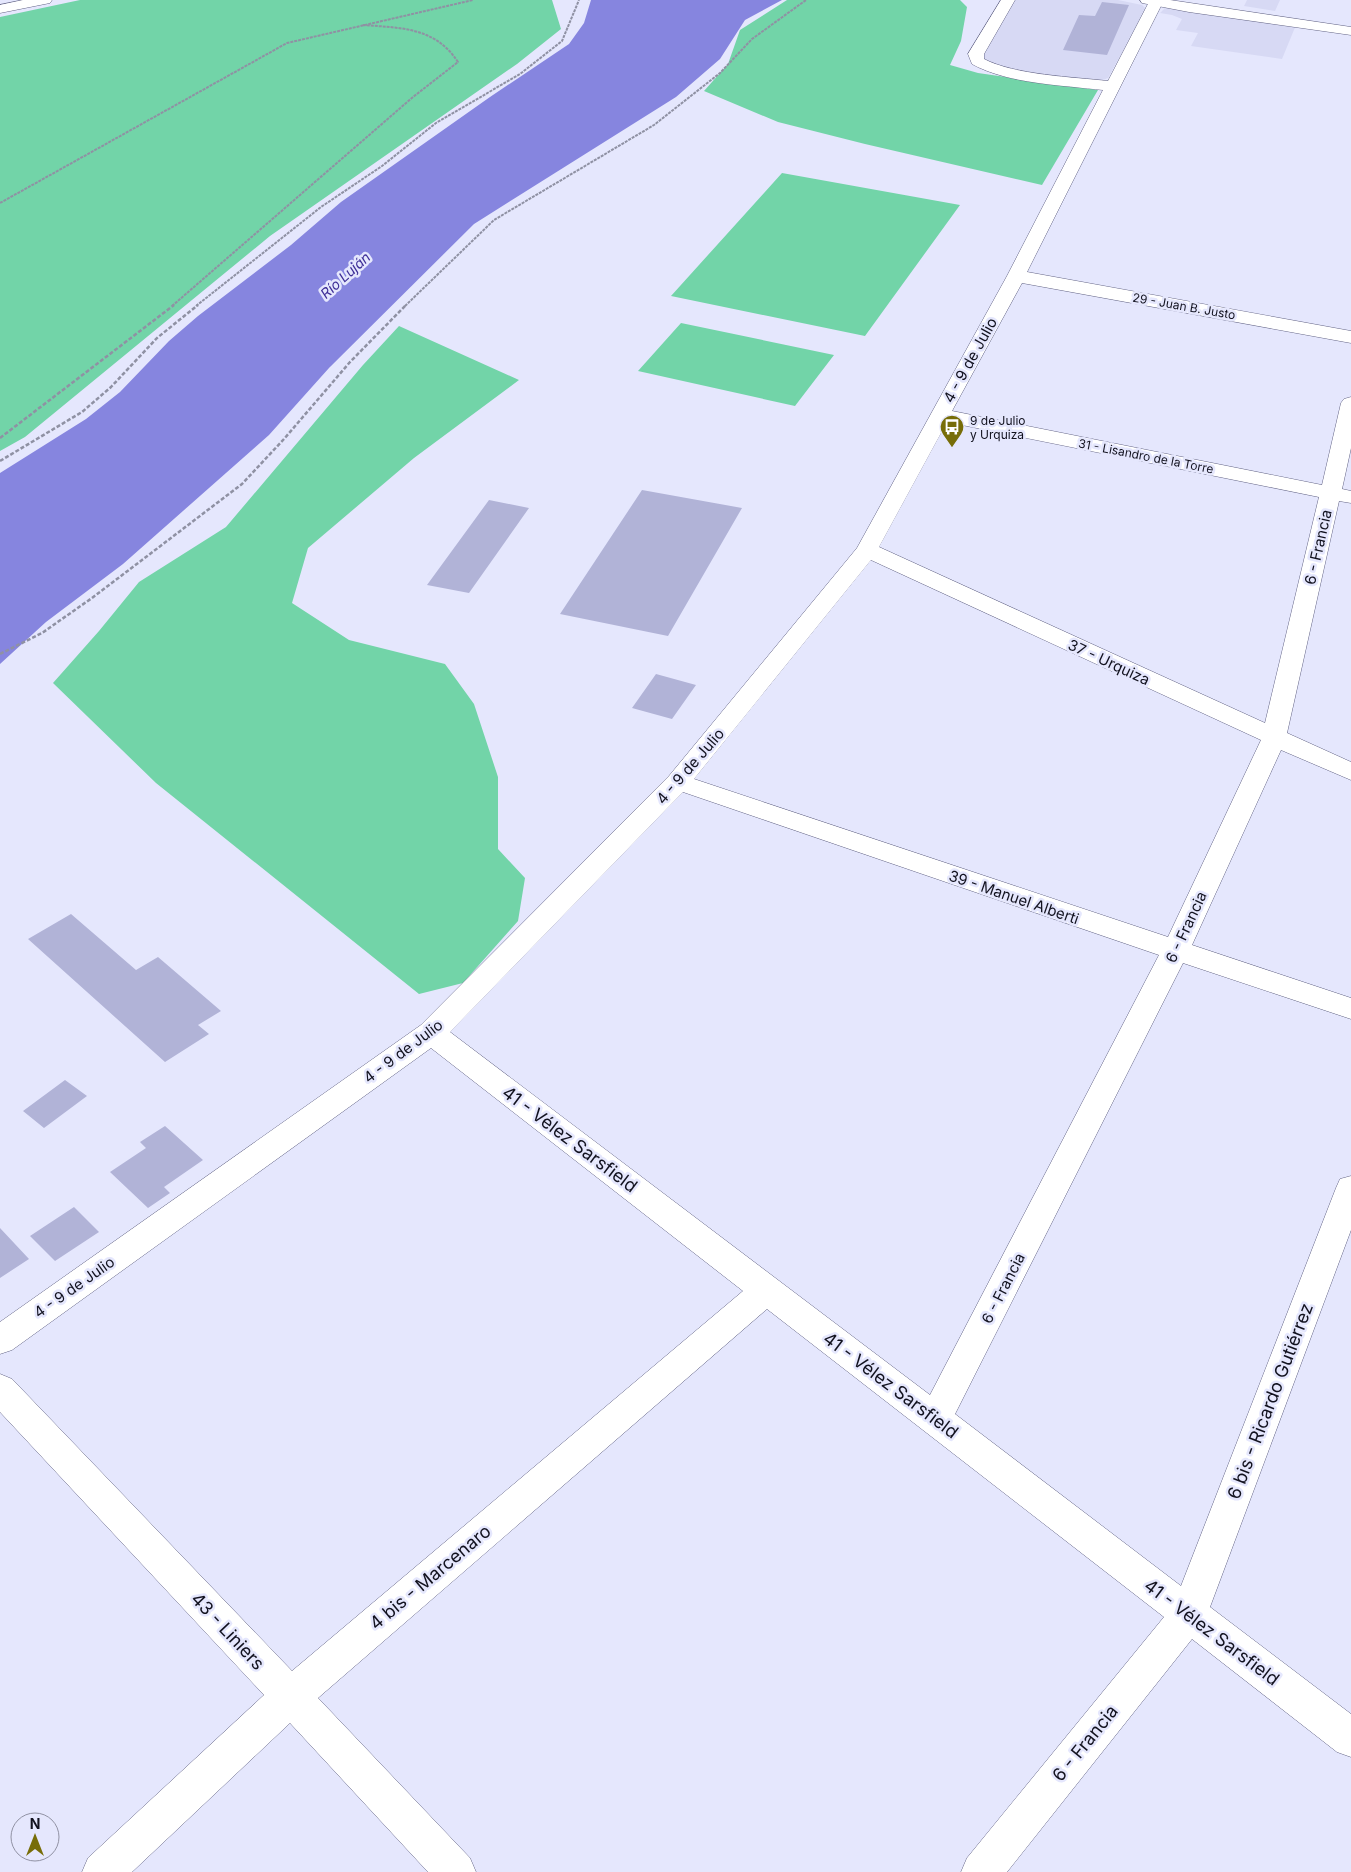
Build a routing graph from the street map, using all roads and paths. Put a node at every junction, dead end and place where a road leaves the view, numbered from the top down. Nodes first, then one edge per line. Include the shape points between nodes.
1 (46, 0) edge
2 (473, 0) edge
3 (579, 0) edge
4 (806, 0) edge
5 (1008, 0) edge
6 (1154, 0) edge
7 (0, 10) edge
8 (363, 25) junction
9 (1351, 25) edge
10 (1351, 31) edge
11 (1112, 86) junction
12 (0, 203) edge
13 (1016, 276) junction
14 (1351, 337) edge
15 (1351, 403) edge
16 (940, 415) junction
17 (0, 438) edge
18 (0, 461) edge
19 (1340, 495) edge
20 (867, 550) junction
21 (0, 654) edge
22 (1274, 738) junction
23 (1351, 772) edge
24 (678, 782) junction
25 (1175, 951) junction
26 (1351, 1010) edge
27 (431, 1033) junction
28 (1351, 1188) edge
29 (766, 1290) junction
30 (0, 1340) edge
31 (0, 1388) edge
32 (936, 1420) junction
33 (1189, 1614) junction
34 (290, 1697) junction
35 (1351, 1738) edge
36 (102, 1872) edge
37 (456, 1872) edge
38 (981, 1872) edge

1 - 7 street
2 - 8 path
3 - 18 path via 562,42 520,74 436,123 321,208 157,338 111,387 82,412
4 - 21 path via 752,39 720,73 654,124 494,220 350,362 242,484 92,598 42,633
5 - 11 street via 976,54 977,61 1003,71
6 - 9 street
6 - 10 street
6 - 11 street, 4 - 9 de Julio
8 - 12 path via 287,43
8 - 17 path via 403,28 437,38 452,50 458,62 413,97 173,306
11 - 13 street, 4 - 9 de Julio
13 - 14 street, 29 - Juan B. Justo
13 - 16 street, 4 - 9 de Julio
15 - 19 street, 6 - Francia
16 - 19 street, 31 - Lisandro de la Torre
16 - 20 street, 4 - 9 de Julio
19 - 22 street, 6 - Francia
20 - 22 street, 37 - Urquiza
20 - 24 street, 4 - 9 de Julio
22 - 23 street, 37 - Urquiza
22 - 25 street, 6 - Francia
24 - 25 street, 39 - Manuel Alberti
24 - 27 street, 4 - 9 de Julio
25 - 26 street, 39 - Manuel Alberti
25 - 32 street, 6 - Francia
27 - 29 street, 41 - Vélez Sarsfield
27 - 30 street, 4 - 9 de Julio
28 - 33 street, 6 bis - Ricardo Gutiérrez
29 - 32 street, 41 - Vélez Sarsfield
29 - 34 street, 4 bis - Marcenaro
31 - 34 street, 43 - Liniers
32 - 33 street, 41 - Vélez Sarsfield
33 - 35 street, 41 - Vélez Sarsfield
33 - 38 street, 6 - Francia
34 - 36 street, 4 bis - Marcenaro
34 - 37 street, 43 - Liniers

